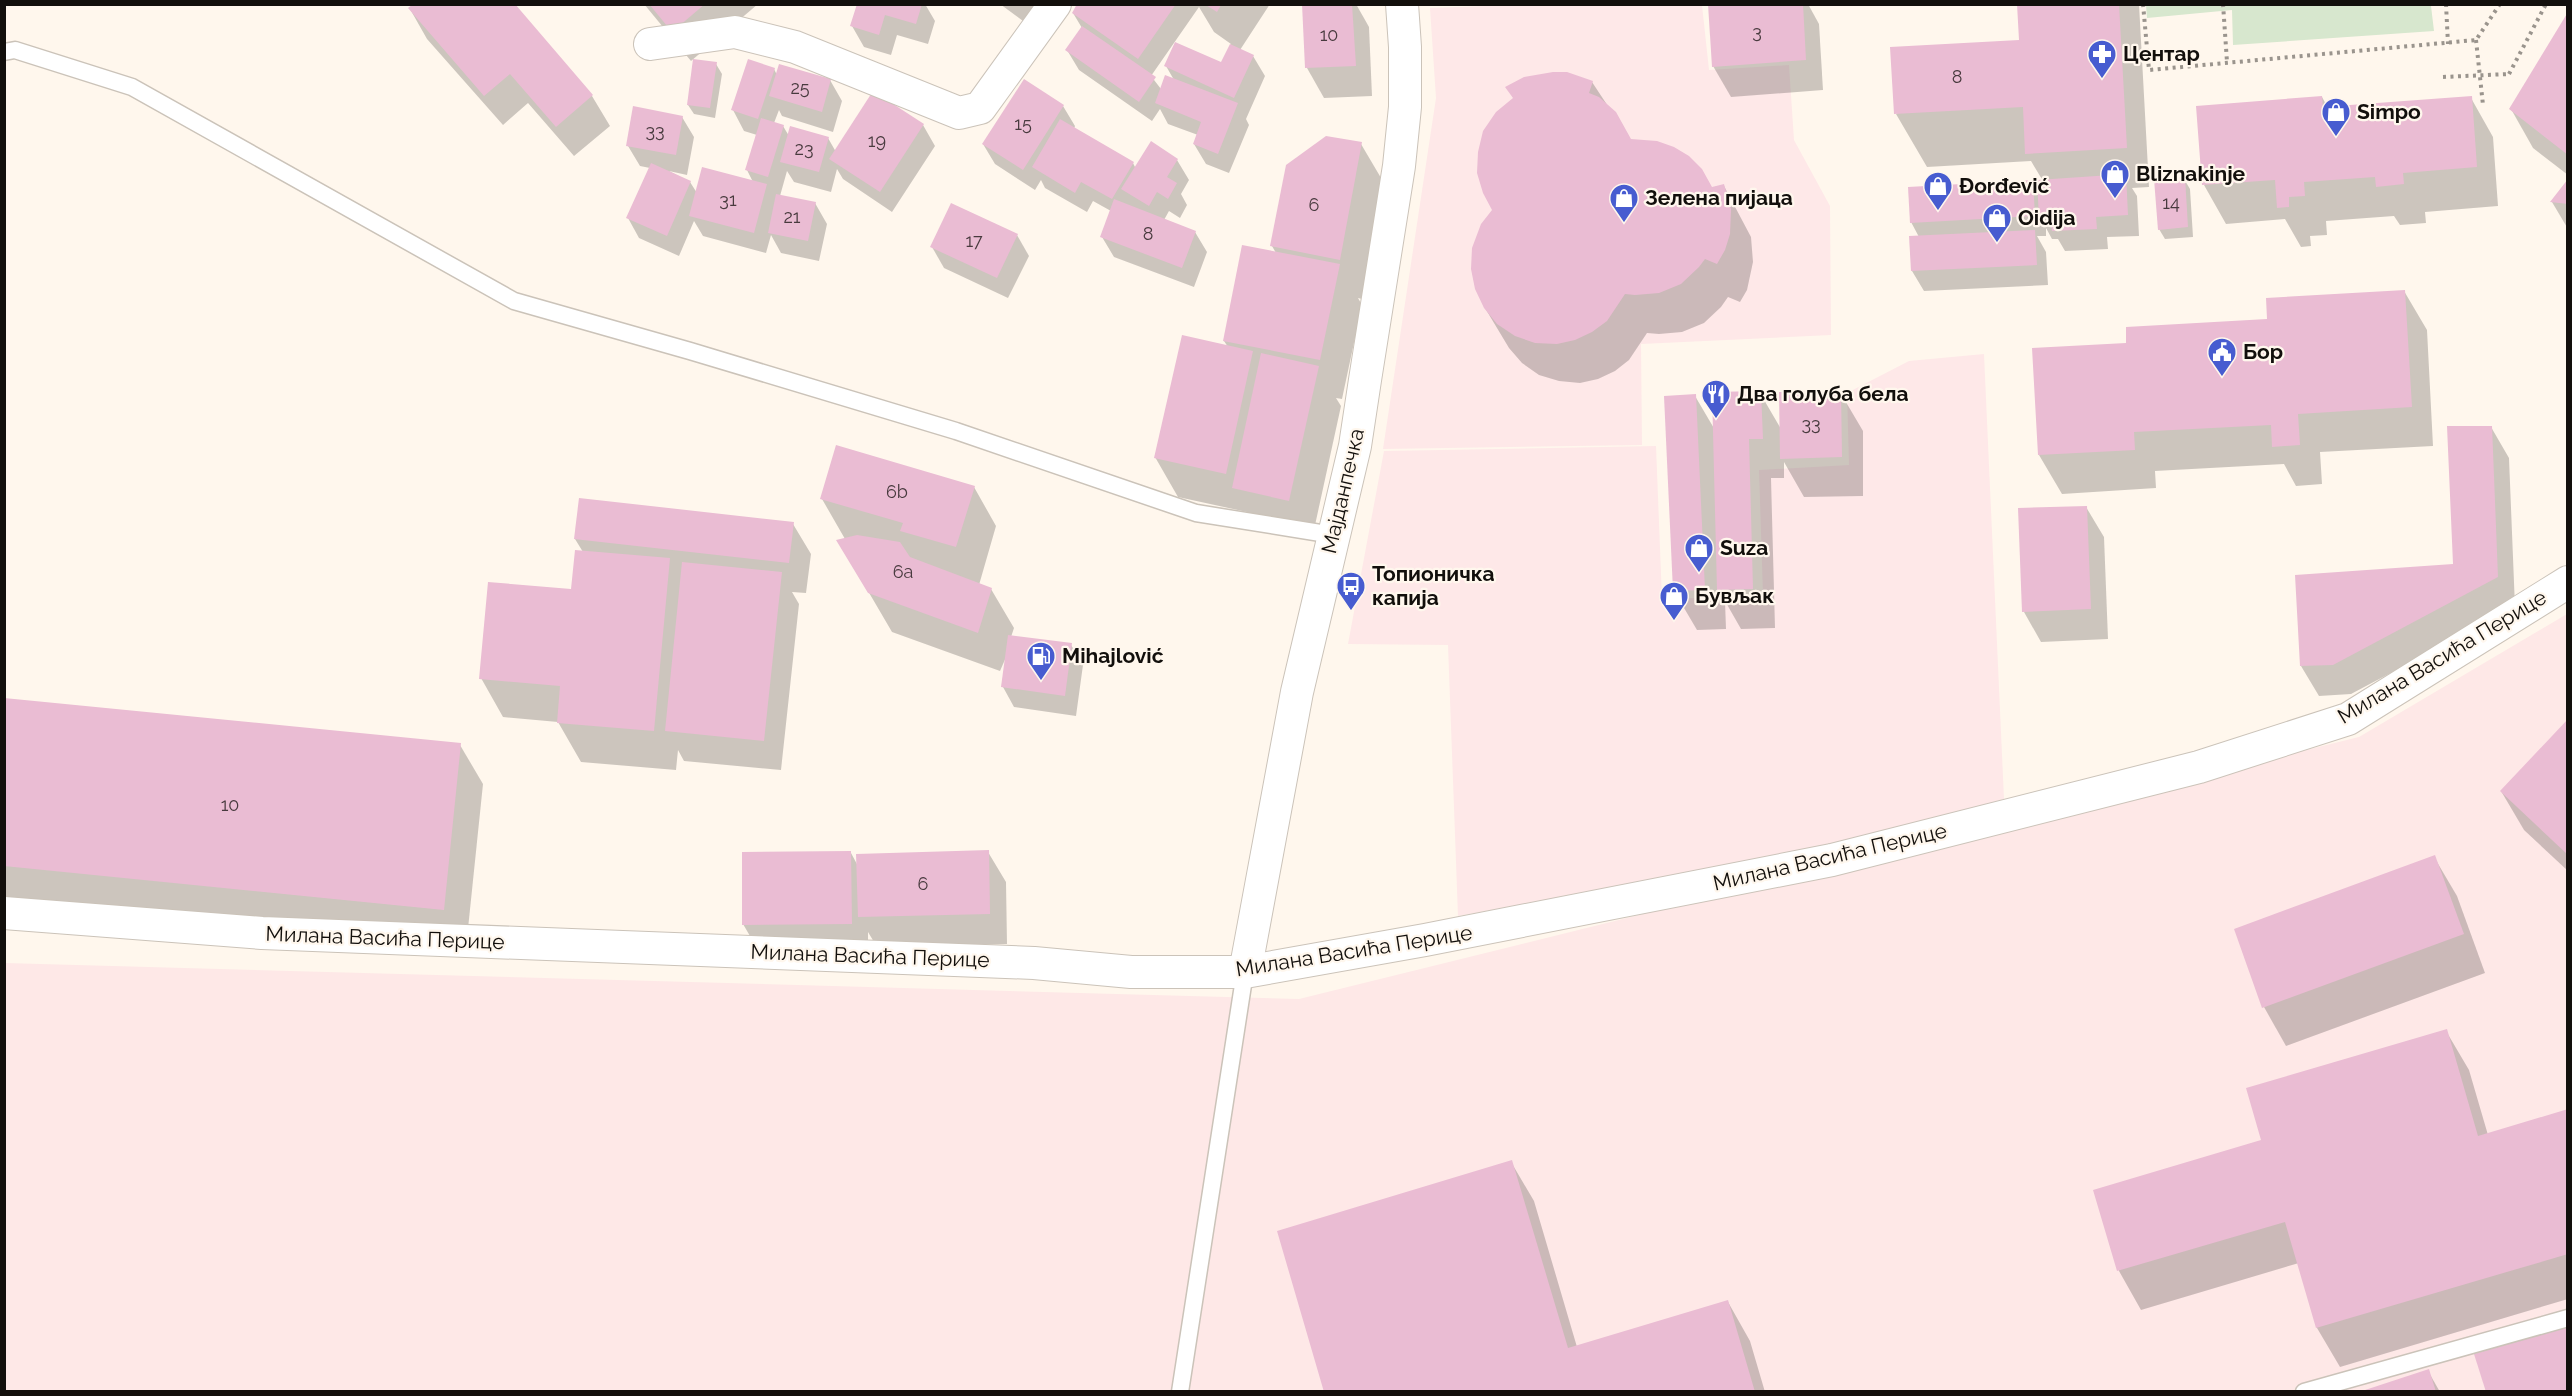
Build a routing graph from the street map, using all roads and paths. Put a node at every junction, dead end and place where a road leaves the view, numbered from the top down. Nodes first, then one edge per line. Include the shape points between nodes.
1 (1055, 4) edge
2 (1401, 4) edge
3 (2143, 4) edge
4 (2223, 4) edge
5 (2446, 4) edge
6 (2500, 4) edge
7 (2546, 4) edge
8 (2476, 40) junction
9 (650, 44) dead end
10 (2448, 44) junction
11 (4, 52) edge
12 (2227, 62) junction
13 (2443, 77) dead end
14 (2483, 105) dead end
15 (1333, 535) junction
16 (2568, 582) edge
17 (4, 913) edge
18 (1245, 972) junction
19 (2568, 1318) edge
20 (1180, 1392) edge
21 (2304, 1392) edge

1 - 9 street via 980,108 959,113 795,47 735,32
2 - 15 street, Мајданпечка via 1405,107 1399,166 1355,446
3 - 12 path via 2149,70
4 - 12 path
5 - 10 path
6 - 8 path
7 - 13 path, bridge via 2509,74
8 - 10 path
8 - 14 path
10 - 12 path
11 - 15 lane via 15,50 132,87 514,301 956,431 1196,513
15 - 18 street, Мајданпечка via 1297,692
16 - 18 street, Милана Васића Перице via 2348,719 2199,766 1832,860
17 - 18 street, Милана Васића Перице via 262,933 1034,963 1131,972
18 - 20 lane
19 - 21 lane

